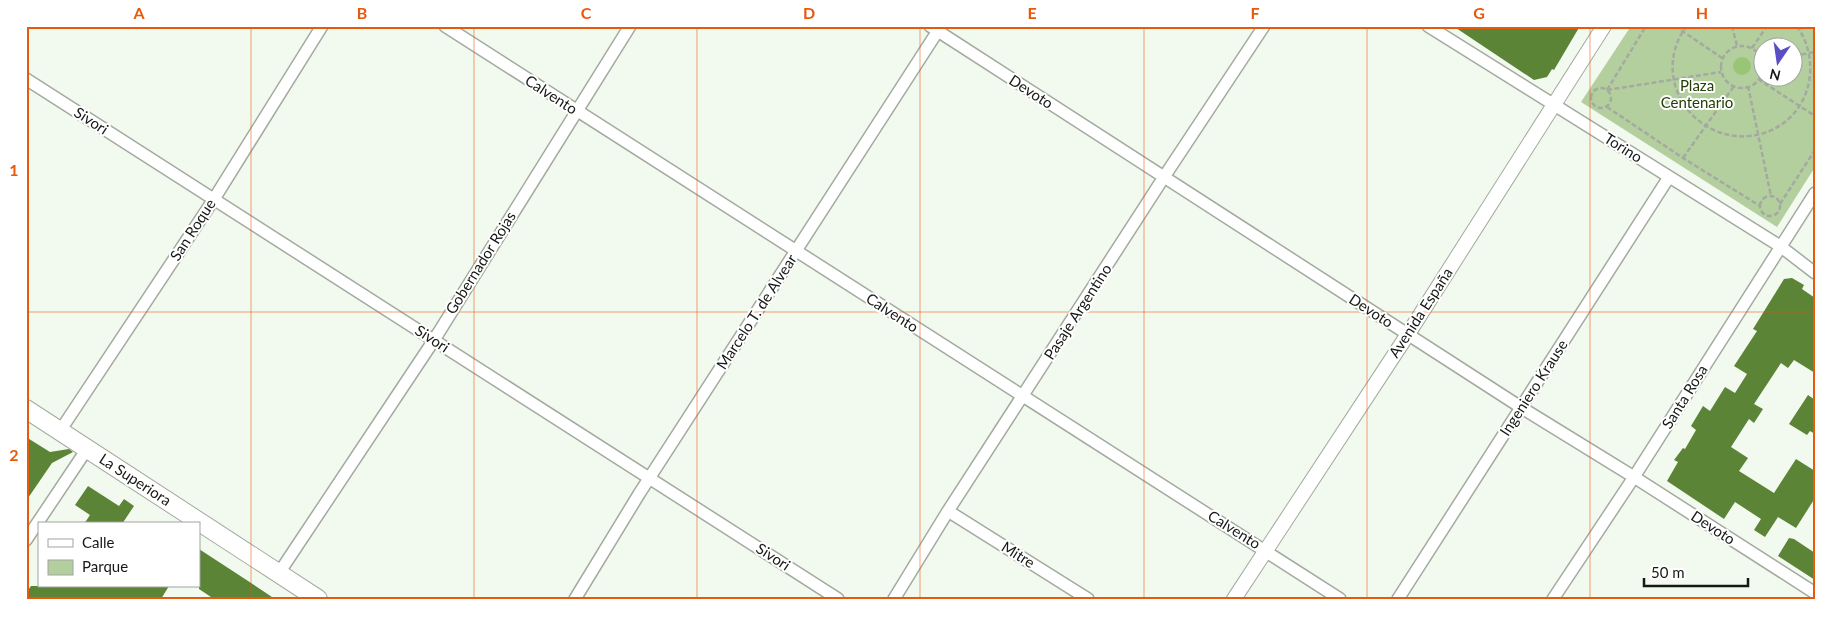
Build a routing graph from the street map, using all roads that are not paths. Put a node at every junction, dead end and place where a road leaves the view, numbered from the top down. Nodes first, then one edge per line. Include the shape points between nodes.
1 (322, 26) edge
2 (444, 26) edge
3 (630, 26) edge
4 (1264, 26) edge
5 (1428, 26) edge
6 (1604, 26) edge
7 (936, 28) edge
8 (26, 79) edge
9 (1553, 106) junction
10 (576, 111) junction
11 (1164, 177) junction
12 (1669, 177) junction
13 (1815, 193) edge
14 (214, 199) junction
15 (1780, 246) junction
16 (796, 250) junction
17 (1815, 273) edge
18 (1408, 334) junction
19 (434, 340) junction
20 (1023, 397) junction
21 (1522, 408) junction
22 (26, 409) edge
23 (60, 431) junction
24 (87, 449) junction
25 (1634, 477) junction
26 (650, 478) junction
27 (948, 511) junction
28 (38, 522) edge
29 (38, 522) edge
30 (26, 540) edge
31 (1266, 551) junction
32 (279, 573) junction
33 (1815, 593) edge
34 (318, 599) edge
35 (575, 599) edge
36 (838, 599) edge
37 (894, 599) edge
38 (1088, 599) edge
39 (1234, 599) edge
40 (1340, 599) edge
41 (1398, 599) edge
42 (1553, 599) edge

1 - 14 street, San Roque
2 - 10 street, Calvento
3 - 10 street, Gobernador Rojas
4 - 11 street, Pasaje Argentino
5 - 9 street, Torino
6 - 9 street, Avenida España
7 - 11 street, Devoto
7 - 16 street, Marcelo T. de Alvear
8 - 14 street, Sivori
9 - 12 street, Torino
9 - 18 street, Avenida España
10 - 16 street, Calvento
10 - 19 street, Gobernador Rojas
11 - 18 street, Devoto
11 - 20 street, Pasaje Argentino
12 - 15 street, Torino
12 - 21 street, Ingeniero Krause
13 - 15 street, Santa Rosa
14 - 19 street, Sivori
14 - 23 street, San Roque
15 - 17 street, Torino
15 - 25 street, Santa Rosa
16 - 20 street, Calvento
16 - 26 street, Marcelo T. de Alvear
18 - 21 street, Devoto
18 - 31 street, Avenida España
19 - 26 street, Sivori
19 - 32 street, Gobernador Rojas
20 - 27 street, Pasaje Argentino
20 - 31 street, Calvento
21 - 25 street, Devoto
21 - 41 street, Ingeniero Krause
22 - 23 main road, La Superiora
23 - 24 main road, La Superiora
24 - 28 street
24 - 32 main road, La Superiora
25 - 33 street, Devoto
25 - 42 street, Santa Rosa
26 - 35 street, Marcelo T. de Alvear
26 - 36 street, Sivori
27 - 37 street, Pasaje Argentino
27 - 38 street, Mitre
29 - 30 street
31 - 39 street, Avenida España
31 - 40 street, Calvento
32 - 34 main road, La Superiora

